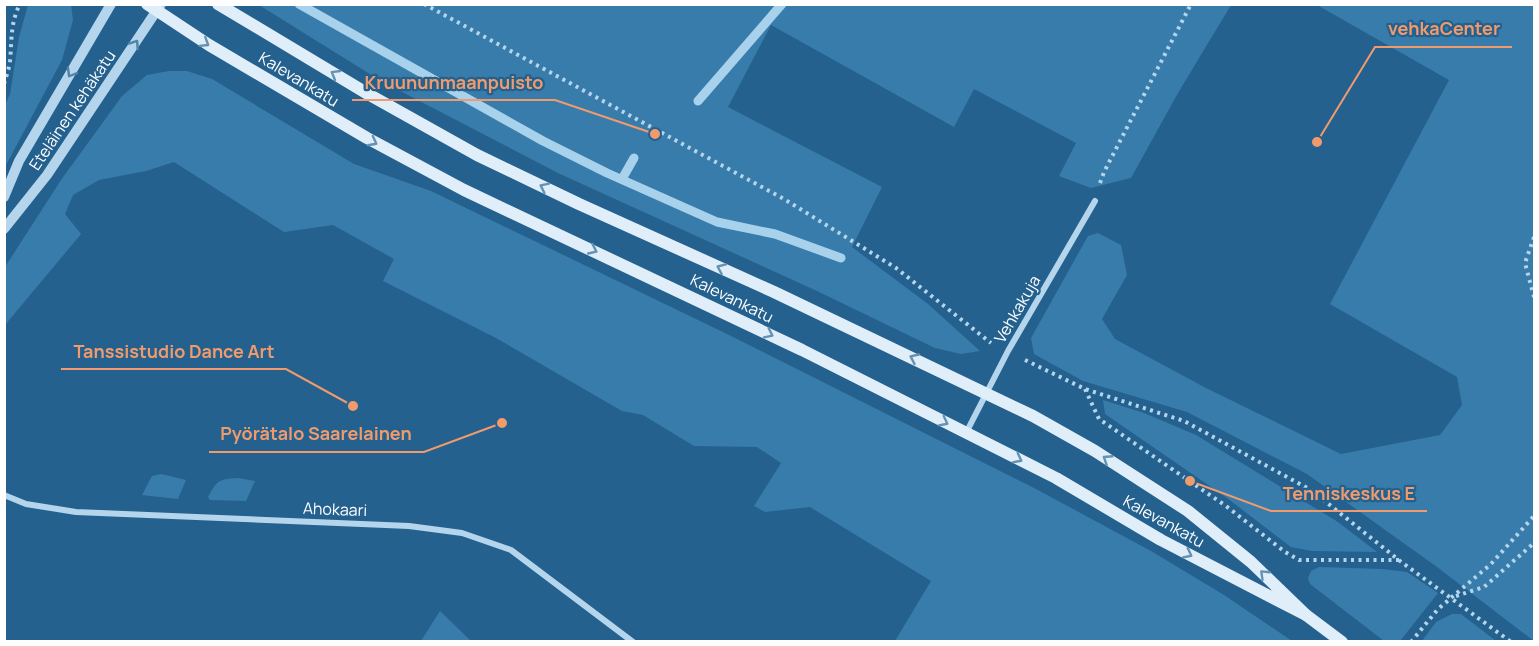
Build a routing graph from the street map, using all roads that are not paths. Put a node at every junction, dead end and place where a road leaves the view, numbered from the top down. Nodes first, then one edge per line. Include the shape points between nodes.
1 (111, 4) edge
2 (218, 4) edge
3 (154, 7) edge
4 (4, 197) edge
5 (1095, 201) road end
6 (4, 229) edge
7 (986, 392) junction
8 (966, 433) junction
9 (4, 495) edge
10 (1306, 615) junction
11 (633, 642) edge
12 (1342, 642) edge

1 -> 4 street, Eteläinen kehäkatu via 19,161
7 -> 2 main road, Kalevankatu via 477,155
6 -> 3 street, Eteläinen kehäkatu via 47,175
3 -> 8 main road, Kalevankatu via 208,45 464,190 802,350
5 - 7 street, Vehkakuja
7 - 8 street, Vehkakuja
10 -> 7 main road, Kalevankatu via 1251,562 1188,512 1095,451
8 -> 10 main road, Kalevankatu
9 - 11 street, Ahokaari via 26,504 76,512 409,526 462,533 511,550
10 - 12 main road, Kalevankatu

